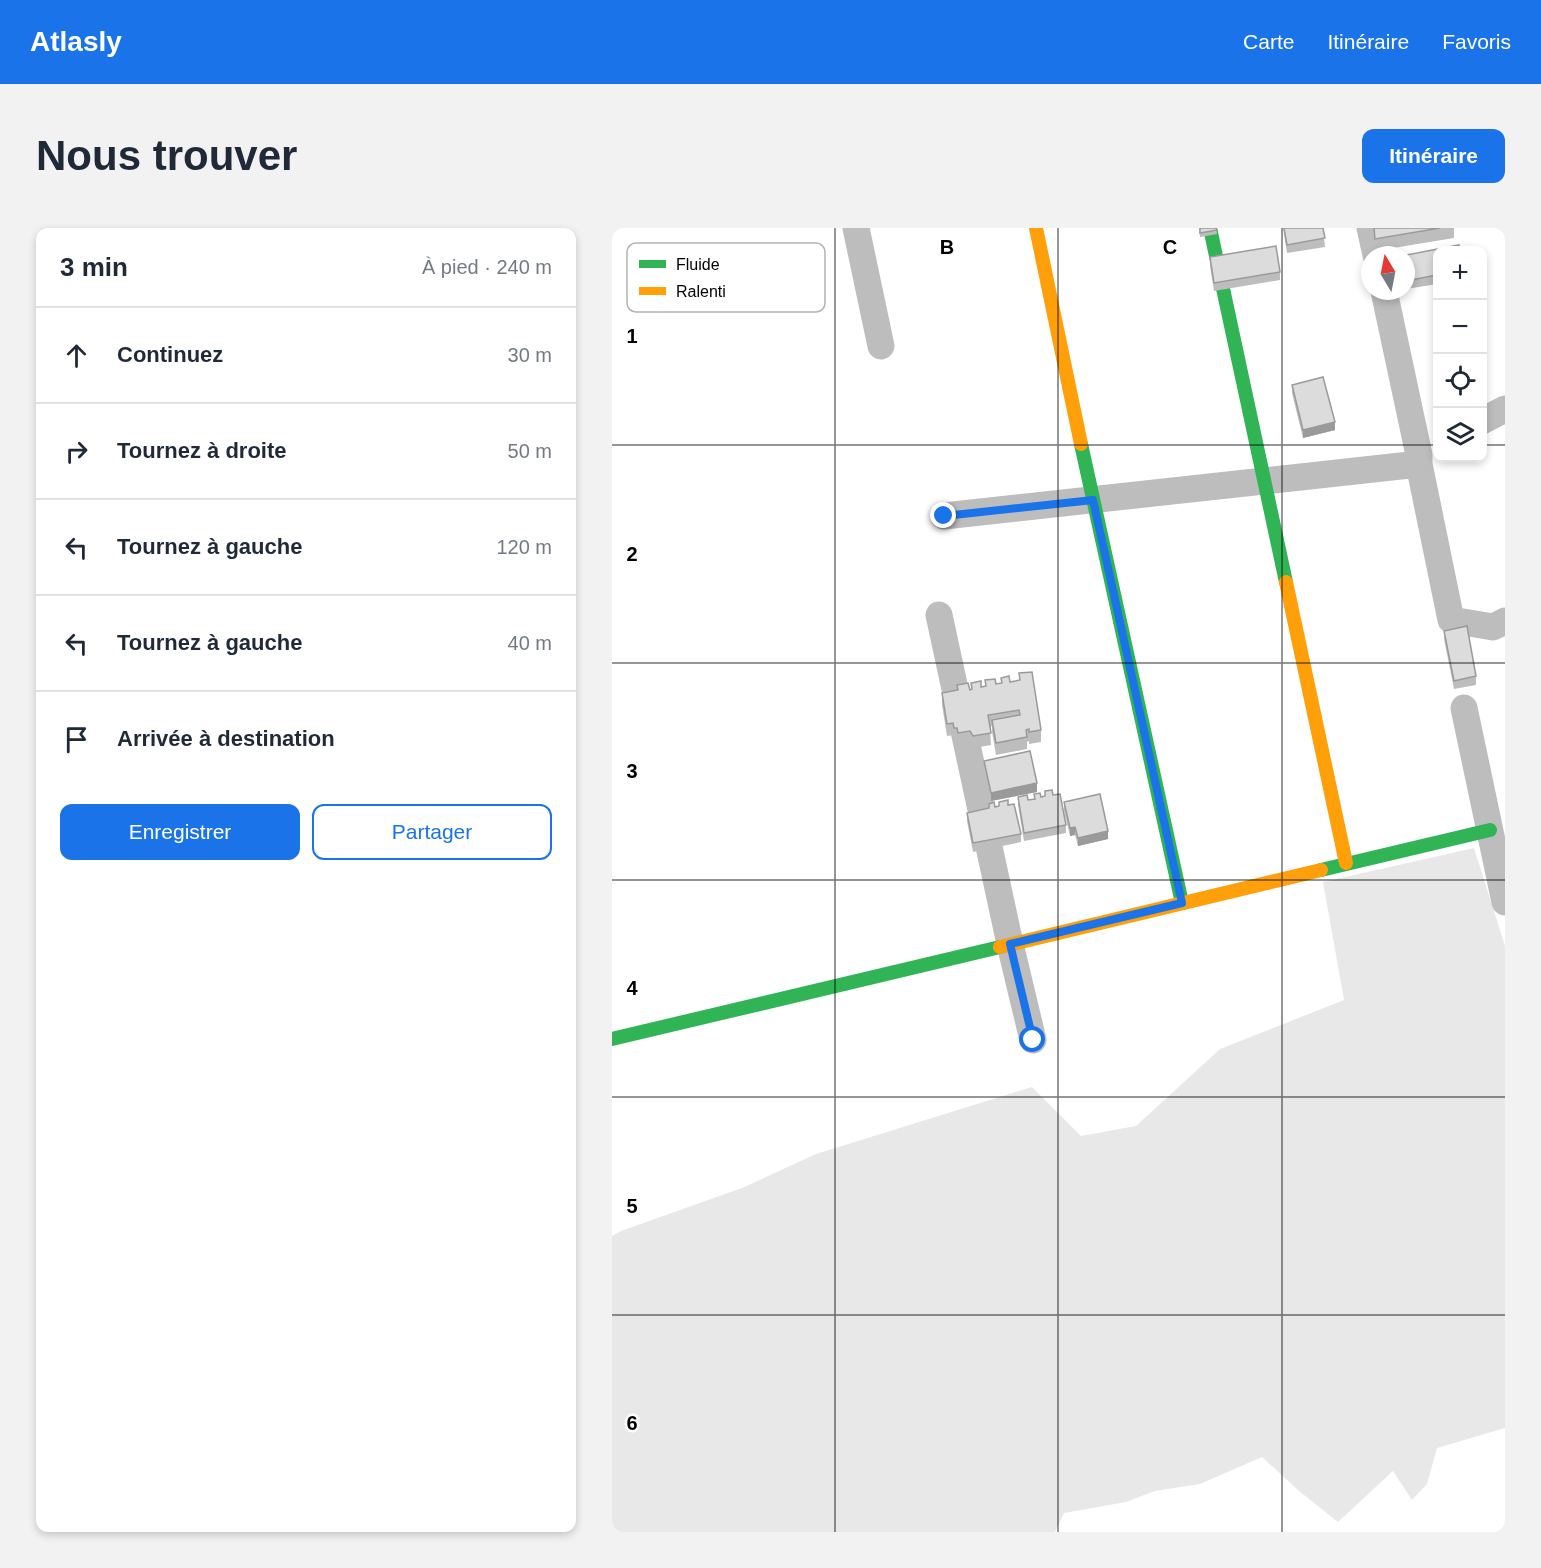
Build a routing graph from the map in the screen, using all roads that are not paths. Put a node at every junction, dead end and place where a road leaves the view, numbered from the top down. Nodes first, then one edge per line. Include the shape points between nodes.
1 (856, 228) edge
2 (1036, 228) edge
3 (1210, 228) edge
4 (1370, 228) edge
5 (1374, 246) edge
6 (1386, 300) edge
7 (881, 346) dead end
8 (1505, 409) edge
9 (1487, 418) edge
10 (1425, 455) edge
11 (1264, 482) junction
12 (1093, 500) junction
13 (944, 516) dead end
14 (939, 615) dead end
15 (1505, 621) edge
16 (1464, 708) dead end
17 (1490, 830) junction
18 (1346, 863) junction
19 (1505, 902) edge
20 (1182, 903) junction
21 (1010, 944) junction
22 (612, 1039) edge
23 (1033, 1040) dead end

1 - 7 street
2 - 12 street
3 - 11 street
4 - 5 street
6 - 10 street
8 - 9 street
10 - 11 street
10 - 15 street via 1451,620 1493,627
11 - 12 street
11 - 18 street
12 - 13 street
12 - 20 street
14 - 21 street
16 - 17 street
17 - 18 street
17 - 19 street
18 - 20 street
20 - 21 street
21 - 22 street
21 - 23 street

